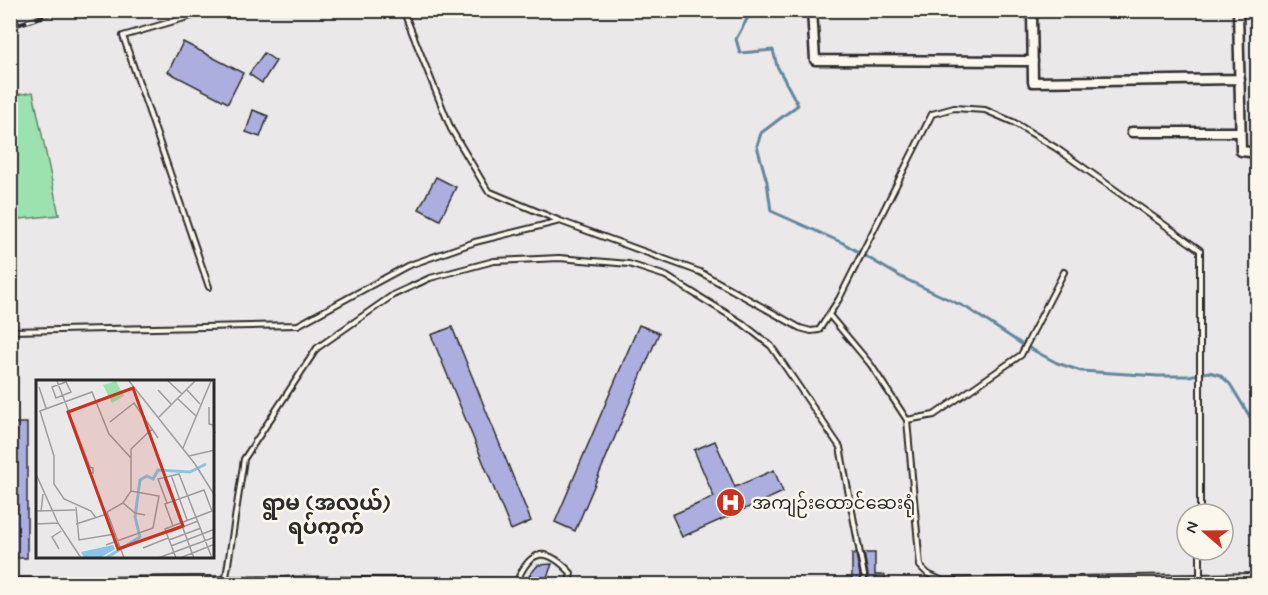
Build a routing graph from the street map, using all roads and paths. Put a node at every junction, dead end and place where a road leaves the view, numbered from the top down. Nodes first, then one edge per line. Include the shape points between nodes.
1 (212, 10) edge
2 (402, 10) edge
3 (812, 10) edge
4 (1032, 10) edge
5 (1238, 10) edge
6 (1033, 61) junction
7 (1239, 79) junction
8 (1132, 132) dead end
9 (1240, 132) junction
10 (1257, 153) edge
11 (560, 221) junction
12 (1064, 272) dead end
13 (208, 287) dead end
14 (830, 316) junction
15 (10, 331) edge
16 (907, 420) junction
17 (1200, 502) edge
18 (1200, 562) edge
19 (1257, 576) edge
20 (1200, 577) junction
21 (1131, 578) junction
22 (1087, 579) junction
23 (10, 581) edge
24 (225, 582) edge
25 (518, 583) edge
26 (943, 583) edge
27 (569, 585) edge
28 (863, 585) edge
29 (1086, 585) edge
30 (1130, 585) edge
31 (1200, 585) edge

1 - 13 lane via 123,36
2 - 11 lane via 451,129 488,190
3 - 6 street via 815,60
4 - 6 street
5 - 7 street
6 - 7 street via 1033,82
7 - 9 street
8 - 9 street
9 - 10 street via 1241,152
11 - 14 lane via 700,272 800,328 819,330
11 - 15 lane via 475,242 407,266 298,325
12 - 16 lane via 1021,355 934,414
14 - 16 lane via 871,365
14 - 17 lane via 932,114 954,108 985,110 1012,122 1056,148 1200,250
16 - 26 lane via 920,566
18 - 20 lane
19 - 20 lane
20 - 21 lane
20 - 31 lane
21 - 22 lane
21 - 30 lane
22 - 26 lane
22 - 29 lane
23 - 24 lane
24 - 25 lane
24 - 28 lane via 244,459 317,348 393,295 430,278 494,261 559,258 629,264 666,276 742,323 771,346 840,447
25 - 27 lane via 530,558 543,554 561,561 571,573

